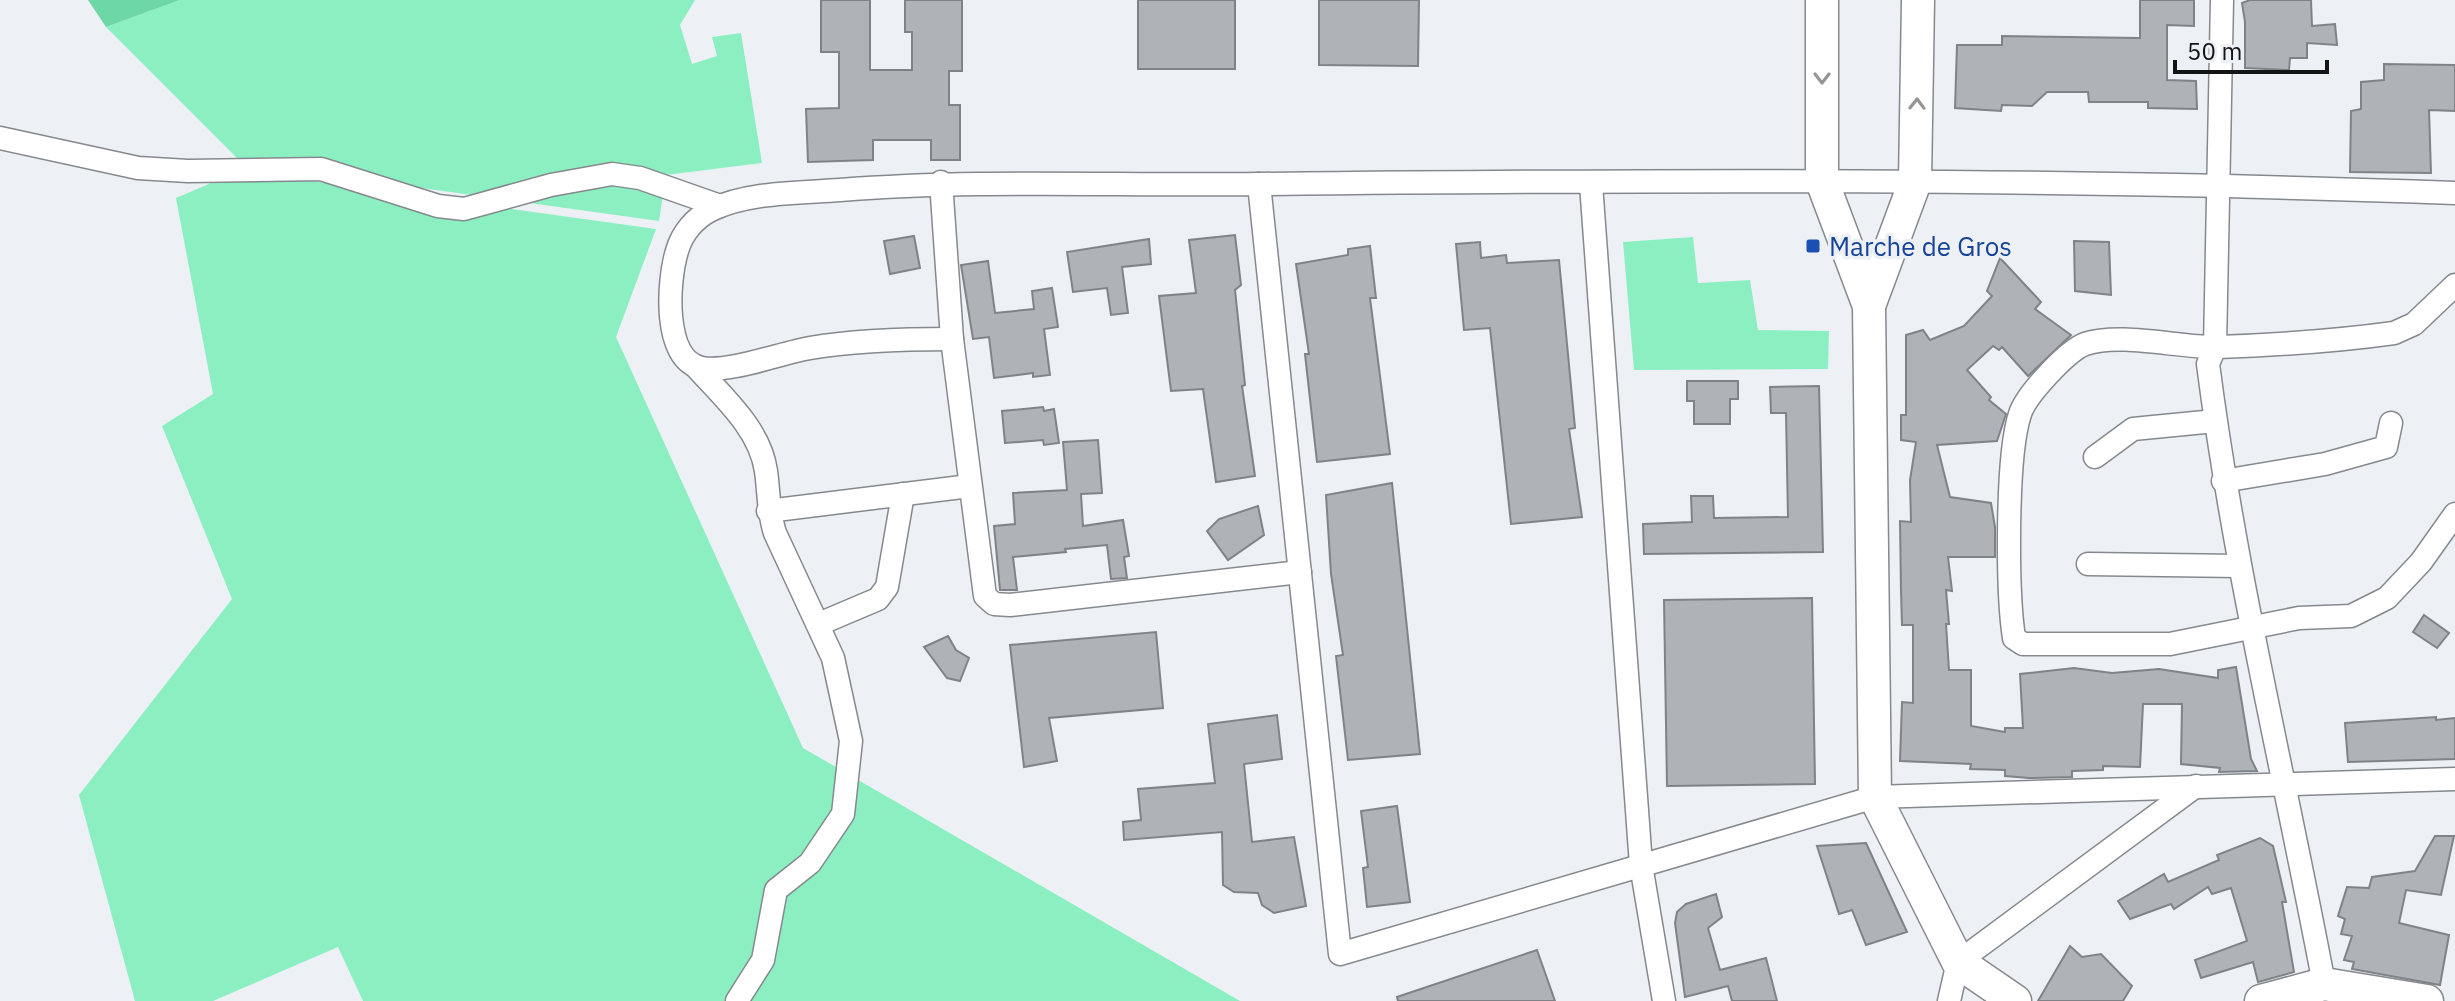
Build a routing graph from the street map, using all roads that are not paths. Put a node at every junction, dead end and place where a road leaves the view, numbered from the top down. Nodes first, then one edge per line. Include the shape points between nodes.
1 (1822, 0) edge
2 (1918, 0) edge
3 (2222, 0) edge
4 (0, 138) edge
5 (1822, 181) junction
6 (941, 182) junction
7 (1915, 182) junction
8 (1259, 184) junction
9 (1591, 184) junction
10 (2217, 184) junction
11 (2455, 193) edge
12 (720, 206) junction
13 (2455, 285) edge
14 (1869, 306) junction
15 (952, 339) junction
16 (2215, 347) junction
17 (696, 367) junction
18 (2215, 421) junction
19 (2391, 423) dead end
20 (2095, 457) dead end
21 (2223, 481) junction
22 (970, 486) junction
23 (903, 494) junction
24 (768, 511) junction
25 (2455, 514) edge
26 (2088, 564) dead end
27 (2239, 566) junction
28 (1300, 572) junction
29 (819, 624) junction
30 (2250, 631) junction
31 (2455, 779) edge
32 (2285, 785) junction
33 (2196, 786) junction
34 (1875, 797) junction
35 (1641, 865) junction
36 (1958, 962) junction
37 (2324, 984) junction
38 (737, 1001) edge
39 (1664, 1001) edge
40 (1949, 1001) edge
41 (2015, 1001) edge
42 (2261, 1001) edge
43 (2427, 1001) edge

1 -> 5 street
7 -> 2 street
3 - 10 street
4 - 12 street via 138,168 321,169 438,206 464,209 612,174 640,178
5 - 7 street
5 - 9 street
5 - 14 street
6 - 8 street
6 - 12 street
6 - 15 street
7 - 10 street
7 - 14 street
8 - 9 street
8 - 28 street
9 - 35 street
10 - 11 street
10 - 16 street
12 - 17 street via 695,218 677,248 673,336 683,357
13 - 16 street via 2414,324 2394,333
14 - 34 street
15 - 17 street via 816,346 715,368
15 - 22 street
16 - 18 street via 2208,364
16 - 30 street via 2083,345 2037,385 2020,414 2013,459 2012,625 2014,638 2023,644 2049,645 2170,644
17 - 24 street via 742,417 759,450 766,468
18 - 20 street via 2133,429
18 - 21 street
19 - 21 street via 2386,447 2325,464
21 - 27 street
22 - 23 street
22 - 28 street via 985,596 994,604
23 - 24 street
23 - 29 street via 887,587 878,599
24 - 29 street
25 - 30 street via 2387,598 2351,616 2299,618
26 - 27 street
27 - 30 street
28 - 35 street via 1340,954
29 - 38 street via 833,658 851,741 843,814 810,863 776,890 763,960
30 - 32 street
31 - 32 street
32 - 33 street
32 - 37 street
33 - 34 street
33 - 36 street
34 - 35 street
34 - 36 street
35 - 39 street
36 - 40 street
36 - 41 street
37 - 42 street
37 - 43 street

